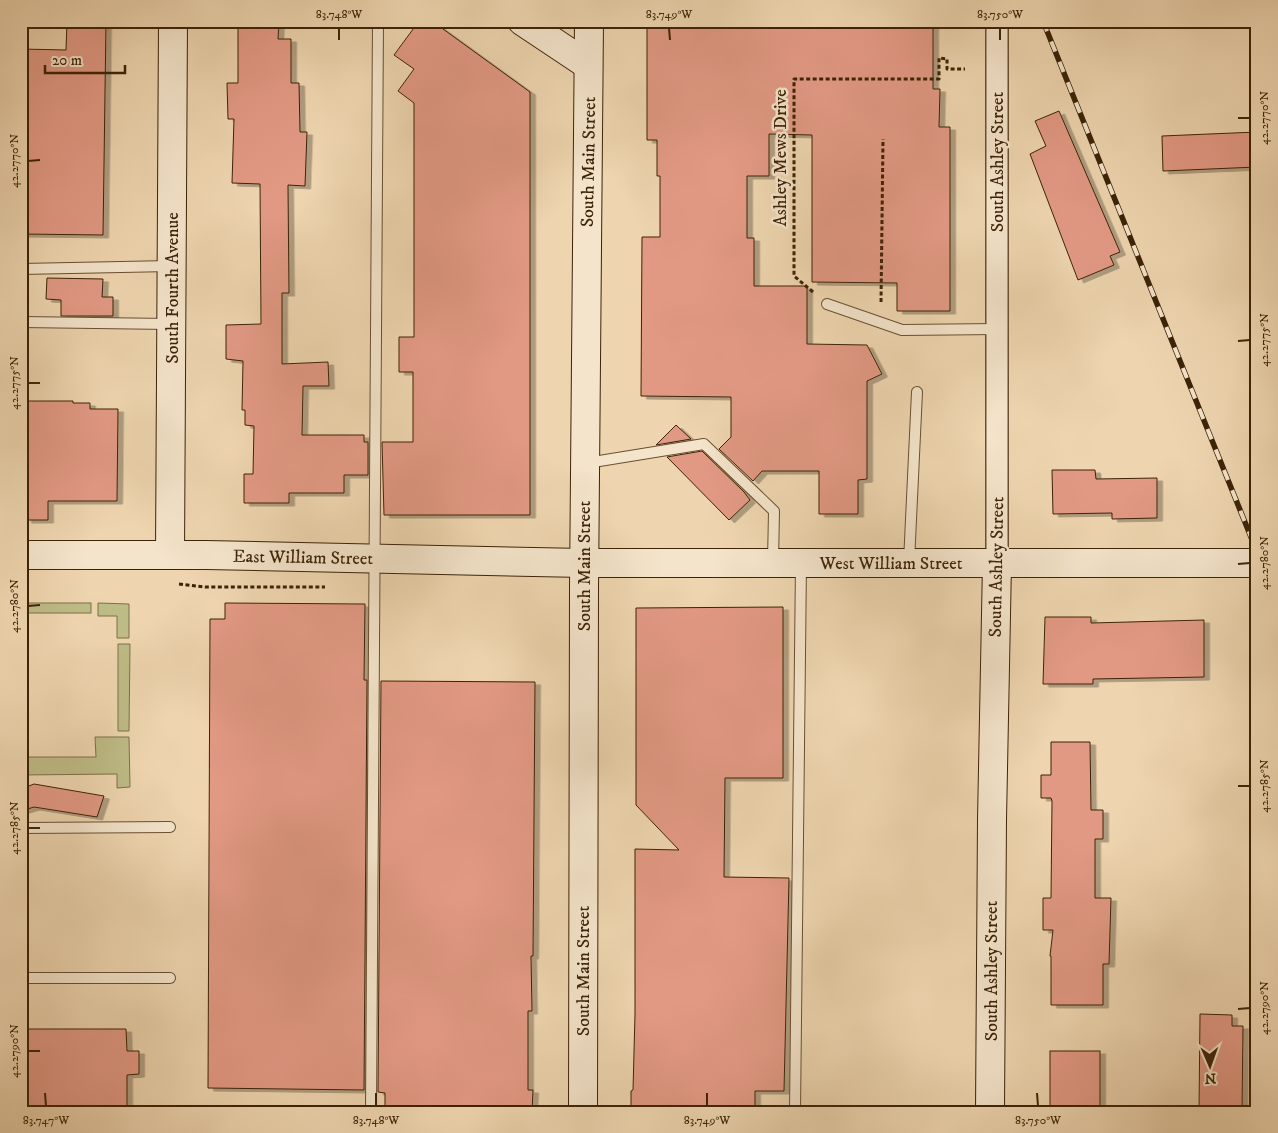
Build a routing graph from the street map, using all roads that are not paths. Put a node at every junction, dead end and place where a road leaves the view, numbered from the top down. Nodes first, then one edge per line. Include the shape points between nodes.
1 (173, 21) edge
2 (378, 21) edge
3 (522, 21) edge
4 (589, 21) edge
5 (997, 21) edge
6 (588, 65) junction
7 (172, 266) junction
8 (21, 269) edge
9 (826, 304) road end
10 (21, 322) edge
11 (172, 324) junction
12 (997, 329) junction
13 (916, 392) dead end
14 (585, 464) junction
15 (21, 555) edge
16 (170, 555) junction
17 (374, 558) junction
18 (909, 562) junction
19 (584, 563) junction
20 (773, 563) junction
21 (801, 563) junction
22 (997, 563) junction
23 (1257, 563) edge
24 (170, 826) dead end
25 (21, 828) edge
26 (21, 978) edge
27 (170, 978) dead end
28 (371, 1112) edge
29 (583, 1112) edge
30 (795, 1112) edge
31 (990, 1112) edge

1 - 7 street, South Fourth Avenue
2 - 17 lane
3 - 6 street
4 - 6 street, South Main Street
5 - 12 street, South Ashley Street
6 - 14 street, South Main Street
7 - 8 lane
7 - 11 street, South Fourth Avenue
9 - 12 lane via 902,330
10 - 11 lane
11 - 16 street, South Fourth Avenue
12 - 22 street, South Ashley Street
13 - 18 lane
14 - 19 street, South Main Street
14 - 20 lane via 704,444 774,511
15 - 16 street, East William Street
16 - 17 street, East William Street
17 - 19 street, East William Street
17 - 28 lane
18 - 21 street, West William Street
18 - 22 street, West William Street
19 - 20 street, West William Street
19 - 29 street, South Main Street
20 - 21 street, West William Street
21 - 30 lane
22 - 23 street, West William Street
22 - 31 street, South Ashley Street
24 - 25 lane
26 - 27 lane

